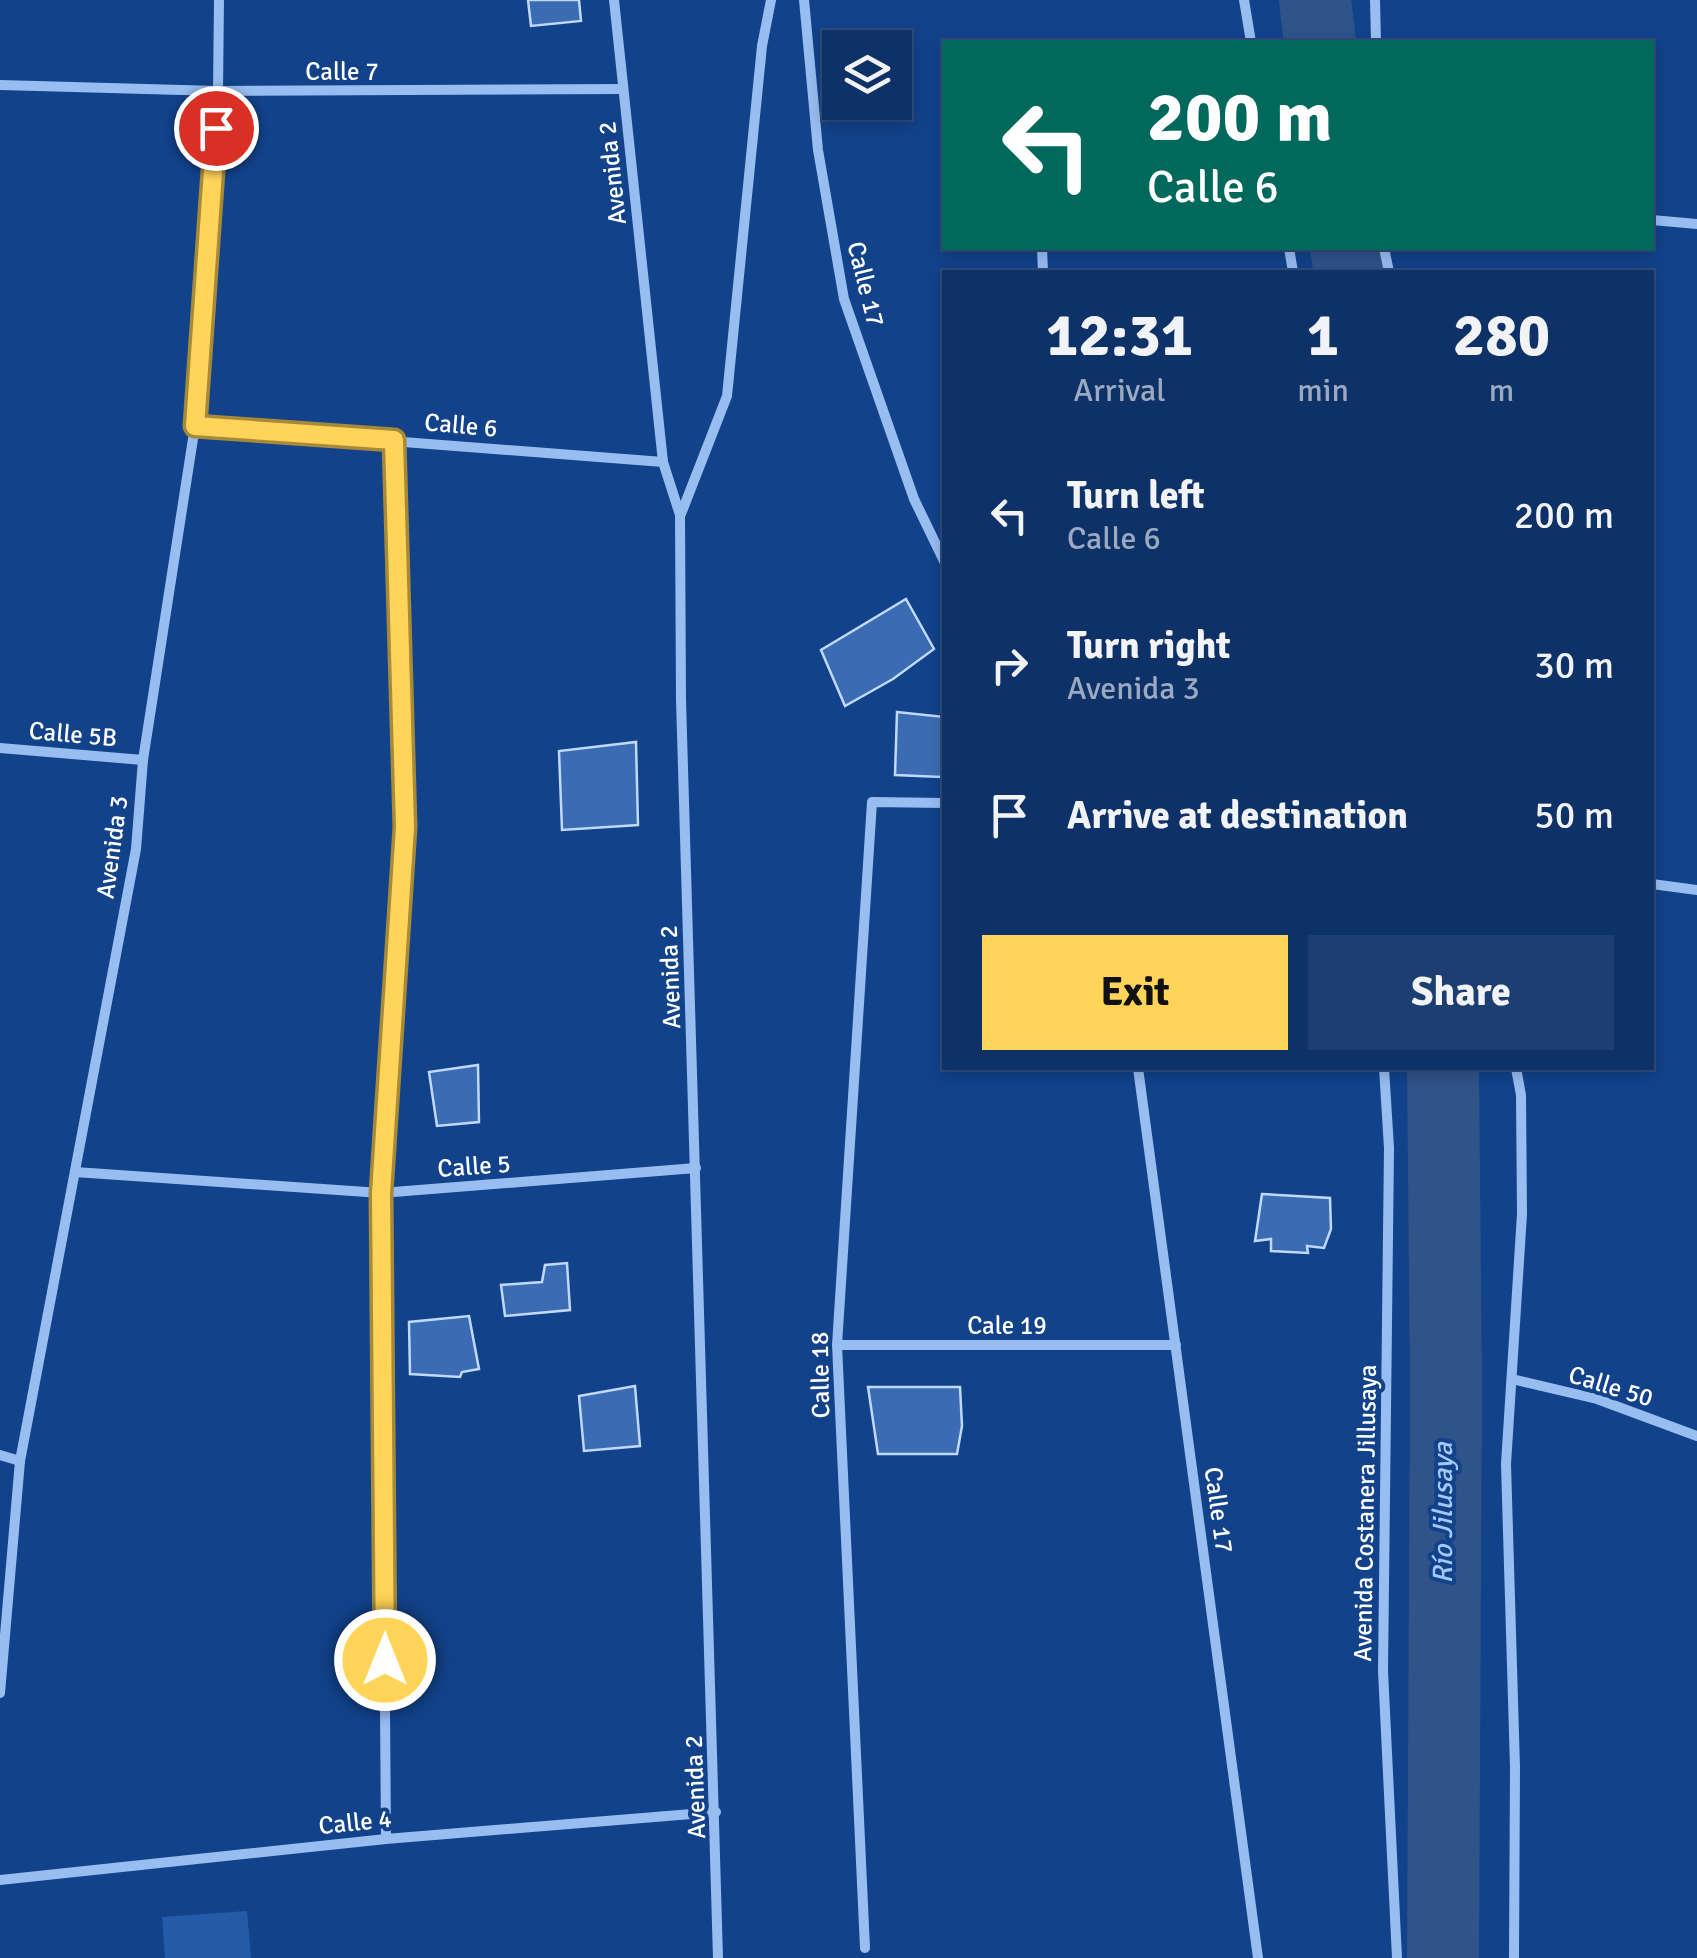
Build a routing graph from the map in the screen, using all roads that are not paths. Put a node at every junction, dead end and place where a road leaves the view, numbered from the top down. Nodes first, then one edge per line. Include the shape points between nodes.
1 (219, 0) edge
2 (614, 0) edge
3 (770, 0) edge
4 (804, 0) edge
5 (1244, 0) edge
6 (1375, 0) edge
7 (1251, 40) edge
8 (1376, 40) edge
9 (0, 85) edge
10 (624, 90) junction
11 (218, 91) junction
12 (1654, 220) edge
13 (1697, 224) edge
14 (195, 426) junction
15 (394, 440) junction
16 (663, 462) junction
17 (680, 516) junction
18 (942, 557) edge
19 (0, 748) edge
20 (143, 760) junction
21 (942, 803) edge
22 (1654, 884) edge
23 (1697, 890) edge
24 (1138, 1070) edge
25 (1384, 1070) edge
26 (1516, 1070) edge
27 (696, 1168) junction
28 (76, 1172) junction
29 (381, 1193) junction
30 (837, 1345) junction
31 (1176, 1345) junction
32 (1512, 1379) junction
33 (1697, 1436) edge
34 (0, 1456) edge
35 (20, 1461) junction
36 (0, 1694) edge
37 (716, 1812) junction
38 (386, 1839) junction
39 (0, 1880) edge
40 (865, 1948) dead end
41 (718, 1958) edge
42 (1258, 1958) edge
43 (1397, 1958) edge
44 (1514, 1958) edge

1 - 11 street, Avenida 3
2 - 10 street, Avenida 2
3 - 17 street via 727,396
4 - 18 street, Calle 17 via 818,150 844,298 914,499
5 - 7 street
6 - 8 street
9 - 11 street, Calle 7
10 - 11 street, Calle 7
10 - 16 street, Avenida 2
11 - 14 street, Avenida 3
12 - 13 street
14 - 15 street, Calle 6
14 - 20 street, Avenida 3
15 - 16 street, Calle 6
15 - 29 street via 405,827
16 - 17 street, Avenida 2
17 - 27 street, Avenida 2
19 - 20 street, Calle 5B
20 - 28 street, Avenida 3 via 136,849
21 - 30 street, Calle 18 via 872,802
22 - 23 street
24 - 31 street, Calle 17
25 - 43 street, Avenida Costanera Jillusaya via 1383,1670
26 - 32 street via 1522,1214
27 - 29 street, Calle 5
27 - 37 street, Avenida 2
28 - 29 street, Calle 5
28 - 35 street, Avenida 3
29 - 38 street
30 - 31 street, Cale 19
30 - 40 street, Calle 18
31 - 42 street, Calle 17
32 - 33 street, Calle 50 via 1597,1399
32 - 44 street via 1506,1464
34 - 35 street
35 - 36 street, Avenida 3
37 - 38 street, Calle 4
37 - 41 street, Avenida 2
38 - 39 street, Calle 4

